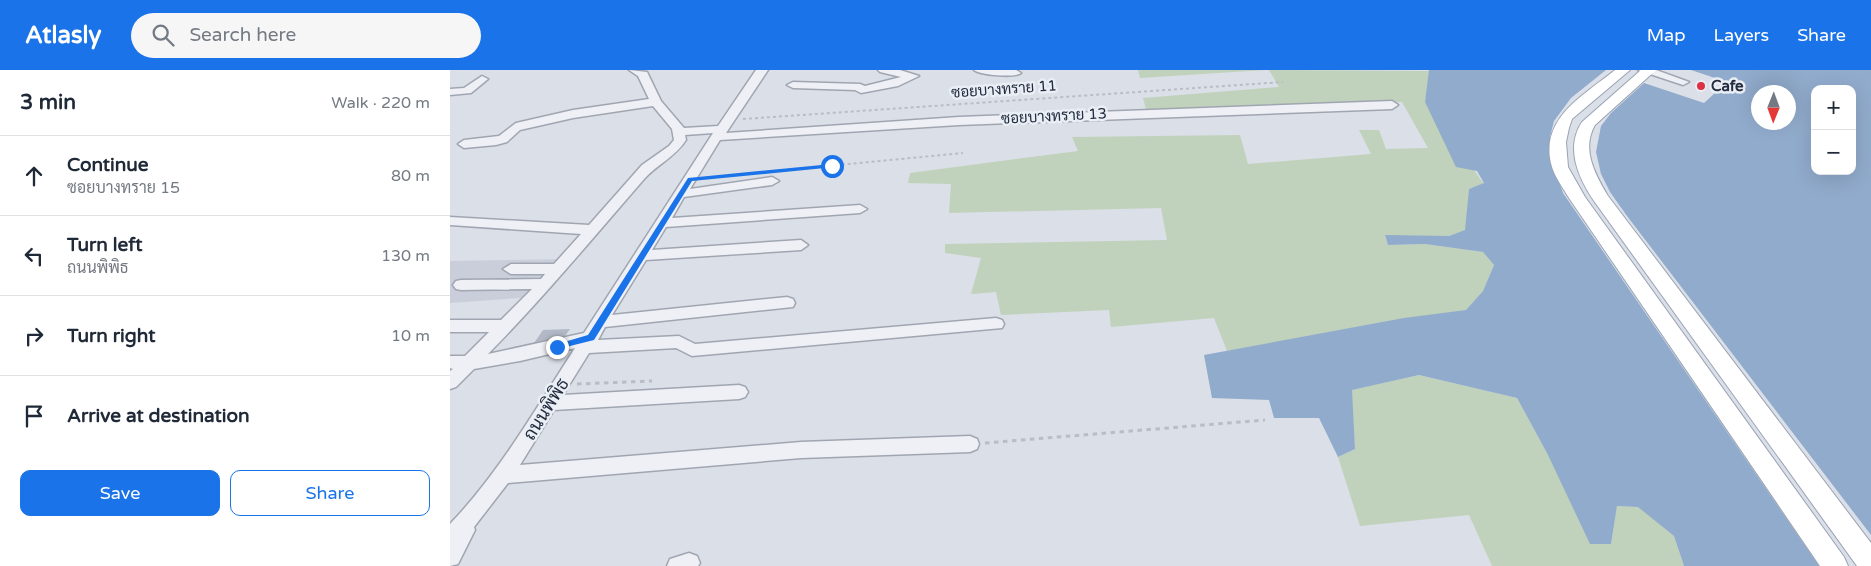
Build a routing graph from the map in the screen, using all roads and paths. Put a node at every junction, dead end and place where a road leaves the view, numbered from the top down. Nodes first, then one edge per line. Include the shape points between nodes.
1 (635, 70) edge
2 (762, 70) edge
3 (884, 70) edge
4 (980, 70) edge
5 (1623, 70) edge
6 (1647, 70) edge
7 (1015, 73) dead end
8 (482, 79) dead end
9 (1283, 82) dead end
10 (1683, 82) dead end
11 (793, 84) dead end
12 (450, 92) edge
13 (656, 102) junction
14 (1392, 105) dead end
15 (721, 129) junction
16 (678, 132) junction
17 (464, 144) dead end
18 (963, 153) dead end
19 (774, 176) joint
20 (680, 194) junction
21 (860, 209) dead end
22 (450, 221) edge
23 (661, 223) junction
24 (593, 230) junction
25 (801, 245) dead end
26 (642, 255) junction
27 (511, 269) dead end
28 (559, 269) junction
29 (545, 284) junction
30 (462, 285) dead end
31 (787, 303) dead end
32 (601, 322) junction
33 (996, 324) dead end
34 (450, 326) edge
35 (505, 326) junction
36 (588, 342) junction
37 (472, 361) junction
38 (450, 362) edge
39 (652, 381) dead end
40 (450, 382) edge
41 (561, 385) junction
42 (739, 392) dead end
43 (550, 402) junction
44 (1265, 420) dead end
45 (970, 444) joint
46 (503, 476) junction
47 (474, 515) junction
48 (450, 538) edge
49 (450, 556) edge
50 (1871, 564) edge
51 (1835, 566) edge

1 - 13 street via 643,74
2 - 15 street, ถนนพิพิธ
3 - 11 street via 913,76 894,84 861,90 860,87
4 - 7 street
5 - 51 main road via 1566,116 1558,142 1560,167 1577,198
6 - 10 street
6 - 50 main road via 1589,122 1581,144 1584,168 1600,197
8 - 12 street via 467,91
9 - 15 path, ซอยบางทราย 11
13 - 16 street
13 - 17 street via 572,114 516,127 496,141
14 - 15 street, ซอยบางทราย 13
15 - 16 street, ซอยบางทราย 13
15 - 20 street, ถนนพิพิธ
16 - 24 street via 680,140 674,148 647,168
18 - 19 path
19 - 20 street
20 - 23 street, ถนนพิพิธ
21 - 23 street
22 - 24 street
23 - 26 street, ถนนพิพิธ
24 - 28 street
25 - 26 street
26 - 32 street, ถนนพิพิธ
27 - 28 street
28 - 29 street
29 - 30 street
29 - 35 street
31 - 32 street
32 - 36 street, ถนนพิพิธ
33 - 36 street via 701,350 692,350 679,342
34 - 35 street
35 - 37 street
36 - 37 street
36 - 41 street, ถนนพิพิธ
37 - 38 street
37 - 40 street
39 - 41 path
41 - 43 street, ถนนพิพิธ
42 - 43 street
43 - 46 street, ถนนพิพิธ
44 - 45 path
45 - 46 street via 801,450
46 - 47 street, ถนนพิพิธ
47 - 48 street, ถนนพิพิธ
47 - 49 street

